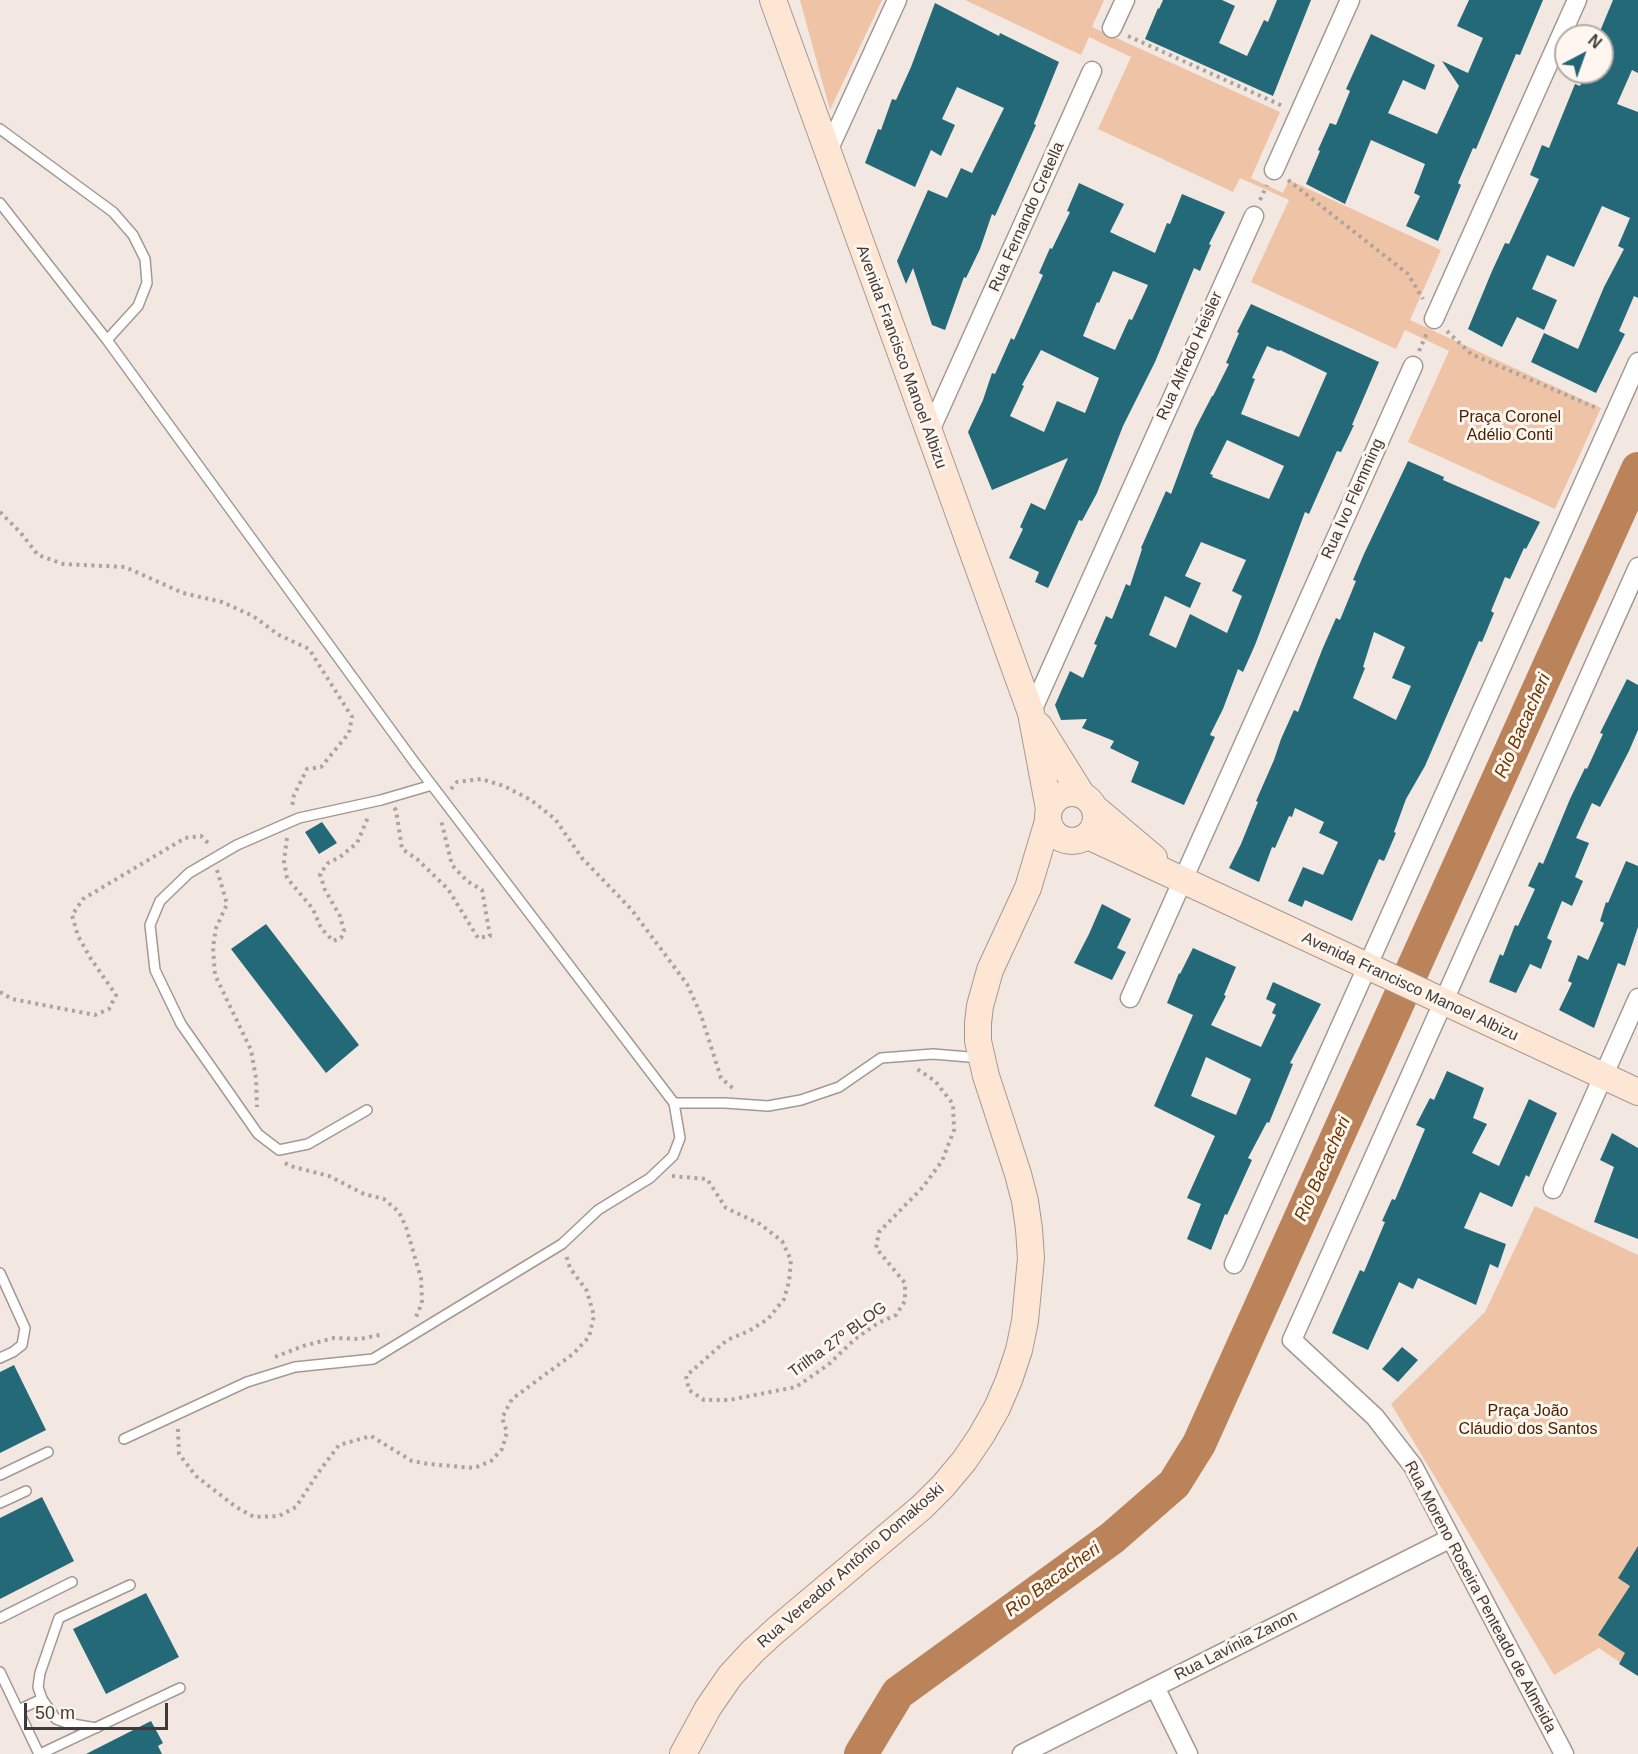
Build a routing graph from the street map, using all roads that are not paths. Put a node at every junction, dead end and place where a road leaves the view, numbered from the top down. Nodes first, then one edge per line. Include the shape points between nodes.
1 (773, 0) edge
2 (897, 0) edge
3 (1125, 0) edge
4 (1350, 0) edge
5 (1577, 0) edge
6 (1112, 28) road end
7 (1092, 71) dead end
8 (0, 129) edge
9 (827, 153) junction
10 (1274, 170) road end
11 (0, 203) edge
12 (1254, 216) road end
13 (1434, 319) road end
14 (107, 340) junction
15 (1638, 362) edge
16 (1413, 366) road end
17 (929, 433) junction
18 (1638, 567) edge
19 (1031, 713) junction
20 (432, 785) junction
21 (1089, 802) junction
22 (1049, 815) junction
23 (1081, 839) junction
24 (1182, 880) junction
25 (1028, 888) junction
26 (1375, 970) junction
27 (1130, 998) dead end
28 (1638, 998) edge
29 (1438, 1000) junction
30 (981, 1058) junction
31 (1603, 1076) junction
32 (1638, 1092) edge
33 (674, 1103) junction
34 (367, 1110) dead end
35 (1553, 1189) dead end
36 (1234, 1264) dead end
37 (0, 1273) edge
38 (0, 1358) edge
39 (124, 1439) dead end
40 (48, 1452) dead end
41 (0, 1475) edge
42 (26, 1491) dead end
43 (0, 1503) edge
44 (1451, 1538) junction
45 (72, 1582) dead end
46 (130, 1585) dead end
47 (0, 1618) edge
48 (0, 1672) edge
49 (1155, 1687) junction
50 (180, 1688) dead end
51 (42, 1699) junction
52 (18, 1710) junction
53 (96, 1728) junction
54 (40, 1754) edge
55 (683, 1754) edge
56 (1022, 1754) edge
57 (1188, 1754) edge
58 (1564, 1754) edge

1 - 9 street, Avenida Francisco Manoel Albizu
2 - 9 street
3 - 6 street
4 - 10 street
5 - 13 street
7 - 17 street, Rua Fernando Cretella
8 - 14 lane via 113,213 145,258 147,283 138,306
9 - 17 street, Avenida Francisco Manoel Albizu
11 - 14 lane
12 - 19 street, Rua Alfredo Heisler
14 - 20 lane
15 - 26 street
16 - 24 street, Rua Ivo Flemming
17 - 19 street, Avenida Francisco Manoel Albizu
18 - 29 street
19 - 21 street, Avenida Francisco Manoel Albizu
19 - 22 street, Avenida Francisco Manoel Albizu
20 - 33 lane
20 - 34 lane via 299,818 237,845 189,873 160,901 150,925 155,970 181,1024 258,1134 279,1150 308,1144
21 - 22 street via 1074,793 1059,796
21 - 23 street via 1096,824
21 - 24 street, Avenida Francisco Manoel Albizu
22 - 23 street via 1054,834 1067,841
22 - 25 street, Rua Vereador Antônio Domakoski
23 - 24 street, Avenida Francisco Manoel Albizu
23 - 25 street, Rua Vereador Antônio Domakoski
24 - 26 street, Avenida Francisco Manoel Albizu
24 - 27 street, Rua Ivo Flemming
25 - 30 street, Rua Vereador Antônio Domakoski via 984,988 978,1023
26 - 29 street, Avenida Francisco Manoel Albizu
26 - 36 street
28 - 31 street
29 - 31 street, Avenida Francisco Manoel Albizu
29 - 44 street, Rua Moreno Roseira Penteado de Almeida via 1292,1340 1353,1396 1395,1442 1413,1466
30 - 33 lane via 933,1054 881,1058 839,1087 768,1106
30 - 55 street, Rua Vereador Antônio Domakoski via 1025,1201 1031,1258 1019,1350 1001,1398 964,1461 943,1486 776,1630 730,1676
31 - 32 street, Avenida Francisco Manoel Albizu
31 - 35 street
33 - 39 lane via 680,1138 673,1156 650,1178 598,1210 562,1244 373,1359 295,1366 247,1382
37 - 38 lane via 25,1328 22,1345
40 - 41 lane
42 - 43 lane
44 - 49 street, Rua Lavínia Zanon
44 - 58 street, Rua Moreno Roseira Penteado de Almeida
45 - 47 lane
46 - 51 lane via 59,1618 39,1673
48 - 52 lane
49 - 56 street, Rua Lavínia Zanon
49 - 57 street
50 - 53 lane
51 - 52 lane
51 - 53 lane via 56,1719
52 - 54 lane
53 - 54 lane

